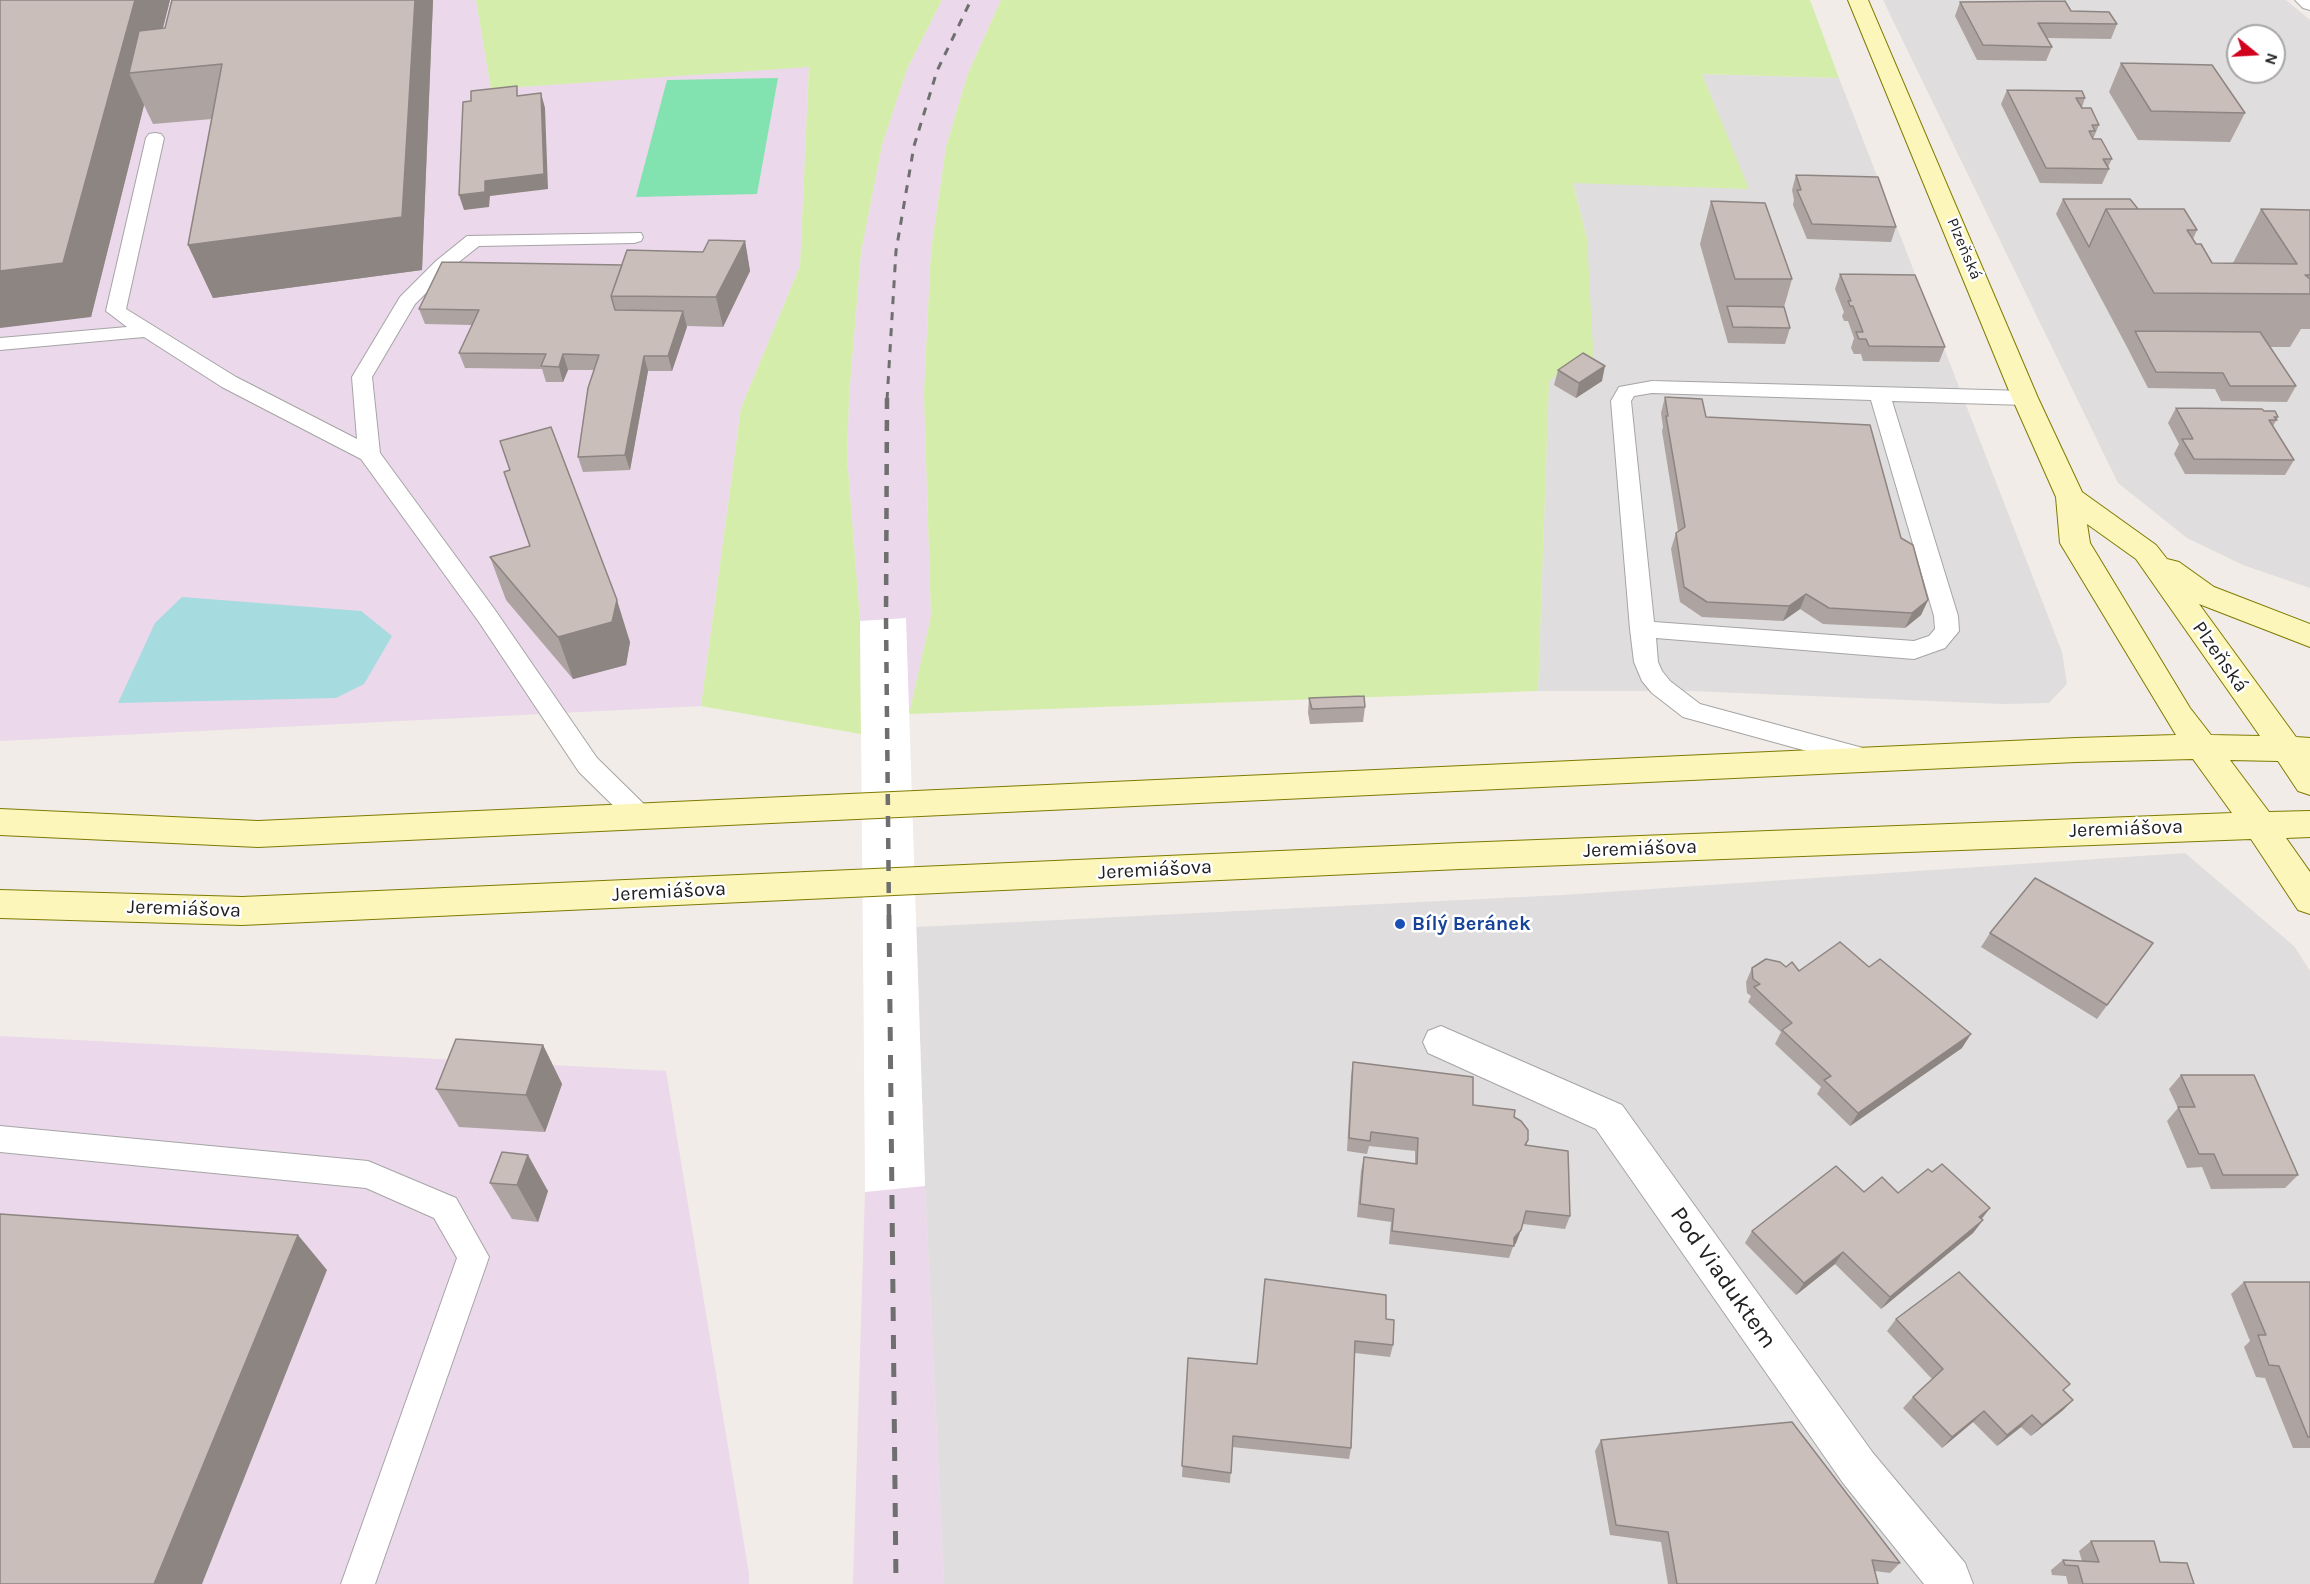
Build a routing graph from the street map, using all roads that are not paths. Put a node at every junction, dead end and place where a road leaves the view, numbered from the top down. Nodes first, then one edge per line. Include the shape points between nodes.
1 (1858, 0) edge
2 (2305, 0) edge
3 (2310, 4) edge
4 (155, 138) dead end
5 (634, 237) dead end
6 (148, 331) junction
7 (0, 344) edge
8 (1880, 394) junction
9 (2025, 398) junction
10 (369, 454) junction
11 (2070, 497) junction
12 (2146, 552) junction
13 (1642, 629) junction
14 (2310, 636) edge
15 (2200, 747) junction
16 (2298, 750) edge
17 (1868, 759) junction
18 (2310, 782) edge
19 (640, 816) junction
20 (0, 822) edge
21 (2259, 824) junction
22 (2310, 824) edge
23 (2310, 900) edge
24 (0, 904) edge
25 (1441, 1042) dead end
26 (0, 1139) edge
27 (358, 1584) edge
28 (1950, 1584) edge

1 - 9 main road, Plzeňská
2 - 3 street
4 - 6 lane via 116,311
5 - 10 lane via 474,240 443,265 407,301 362,376
6 - 7 lane
6 - 10 lane via 229,382
8 - 9 lane
8 - 13 lane via 1652,387 1626,392 1621,410
8 - 13 lane via 1946,616 1947,630 1937,642 1914,650
9 - 11 main road, Plzeňská
10 - 19 lane via 487,616 588,765
11 - 12 main road, Plzeňská
11 - 15 main road, Plzeňská via 2075,543
12 - 14 main road via 2203,594
12 - 16 main road, Plzeňská
13 - 17 lane via 1651,675 1692,711
15 - 16 main road
15 - 17 main road
15 - 21 main road, Plzeňská
16 - 18 main road, Plzeňská
17 - 19 main road
19 - 20 main road via 258,834
21 - 22 main road, Jeremiášova
21 - 23 main road, Plzeňská
21 - 24 main road, Jeremiášova via 242,911
25 - 28 street, Pod Viaduktem via 1609,1117 1858,1468
26 - 27 lane via 368,1174 445,1208 473,1257

